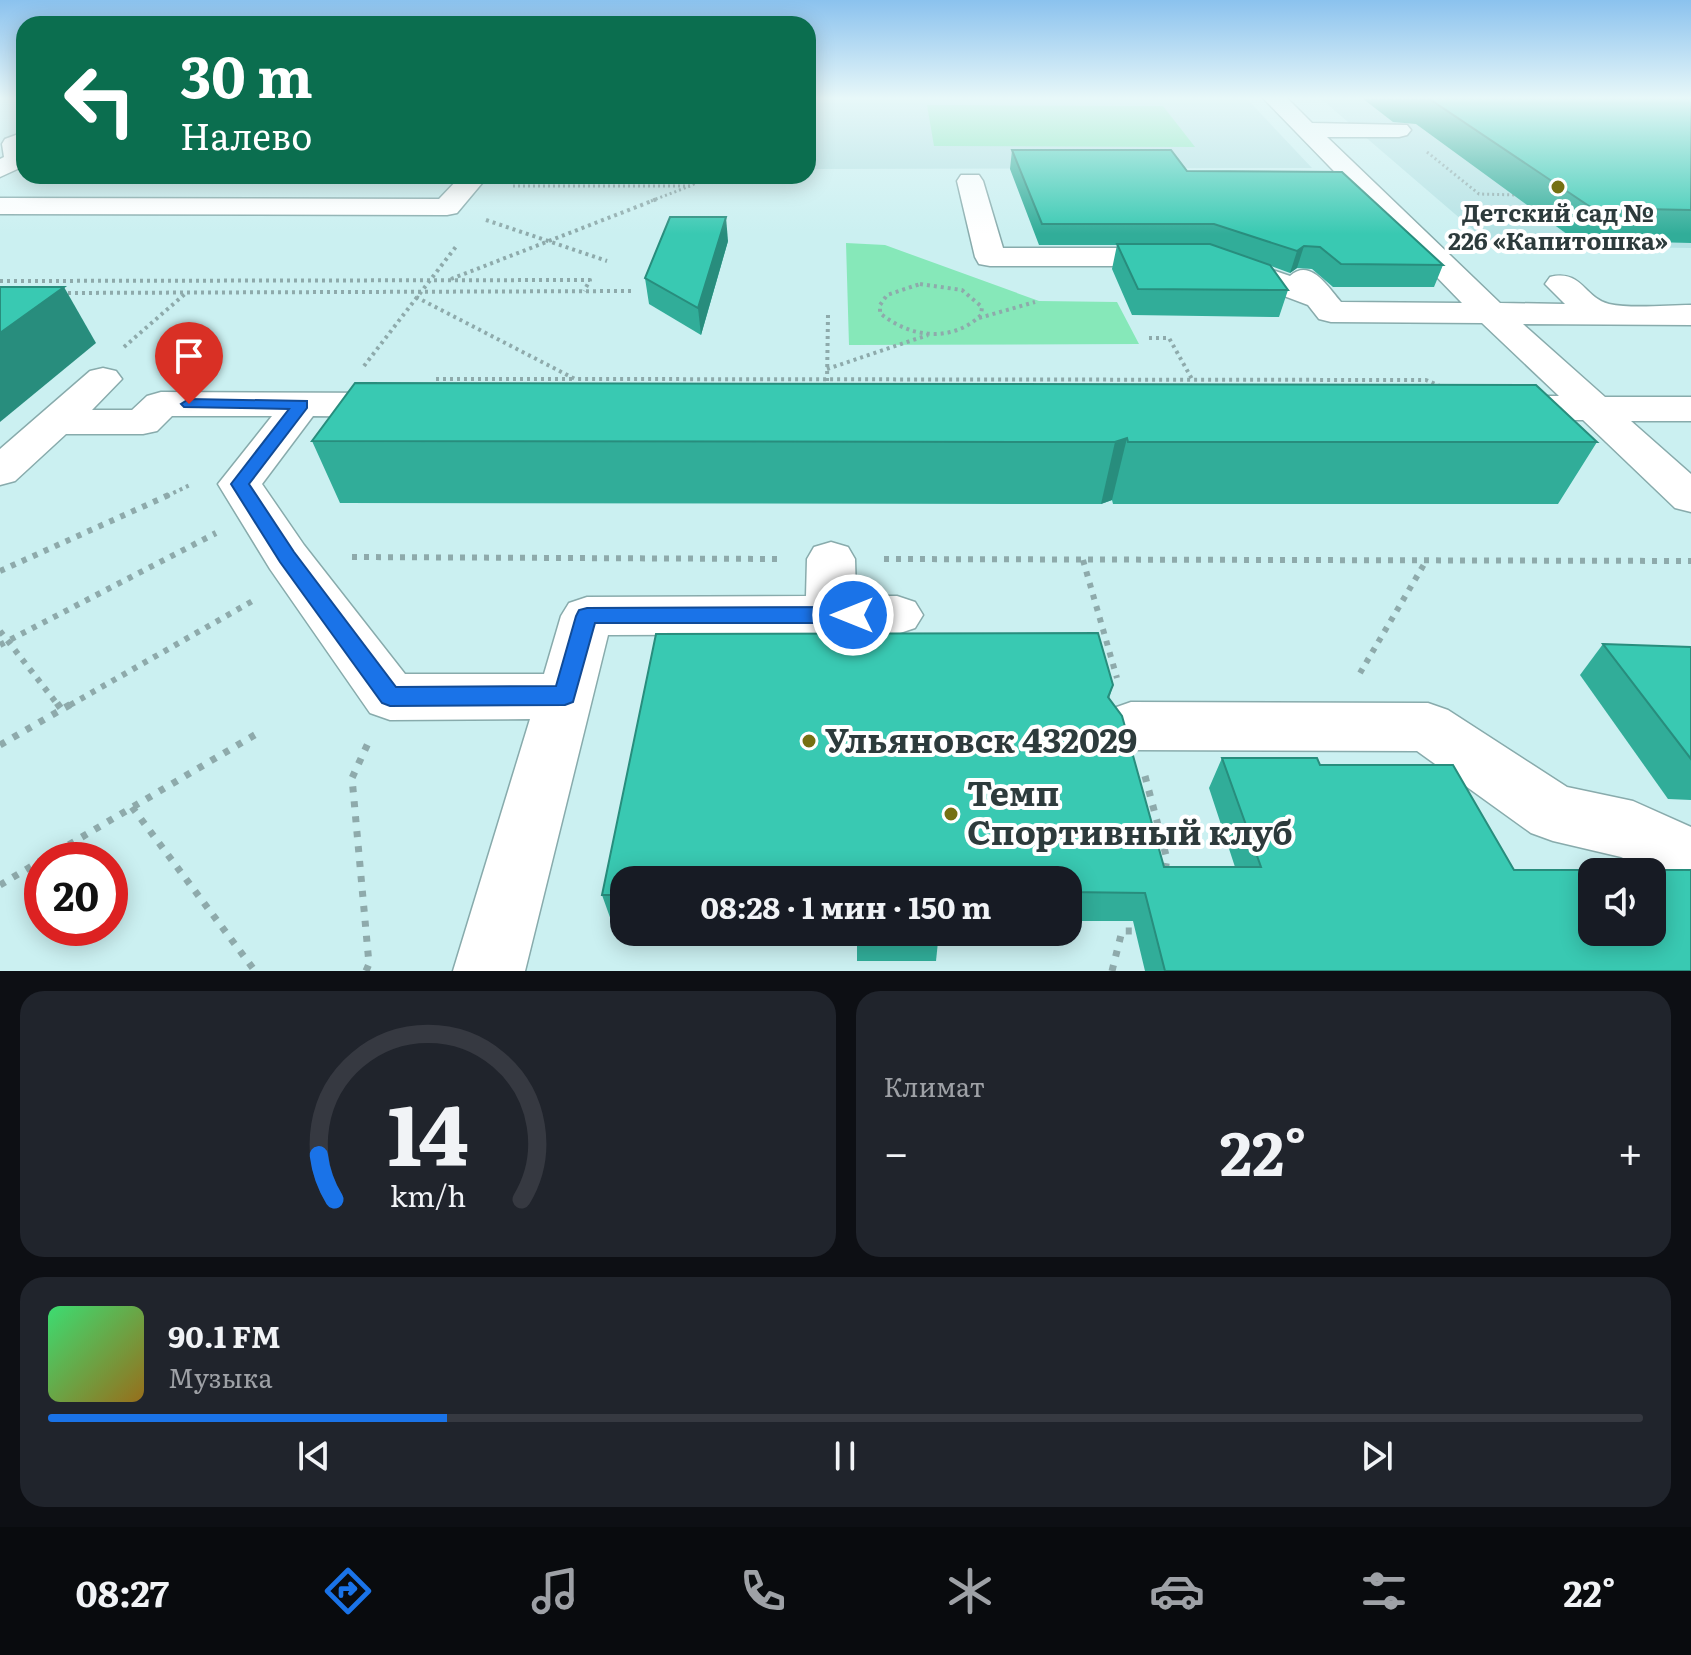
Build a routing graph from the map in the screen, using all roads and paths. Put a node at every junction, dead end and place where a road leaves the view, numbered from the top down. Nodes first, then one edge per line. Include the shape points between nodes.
1 (1319, 143) edge
2 (970, 181) dead end
3 (467, 184) edge
4 (602, 184) edge
5 (694, 184) edge
6 (690, 186) junction
7 (1479, 194) dead end
8 (1523, 195) edge
9 (0, 206) edge
10 (447, 207) junction
11 (478, 218) junction
12 (547, 241) junction
13 (1282, 252) edge
14 (607, 261) dead end
15 (0, 281) edge
16 (429, 281) junction
17 (447, 281) junction
18 (1561, 284) dead end
19 (421, 291) junction
20 (584, 291) junction
21 (635, 291) dead end
22 (47, 293) edge
23 (416, 297) junction
24 (1319, 298) junction
25 (1035, 302) dead end
26 (1491, 313) junction
27 (1599, 314) junction
28 (828, 315) dead end
29 (1691, 315) edge
30 (979, 318) junction
31 (931, 334) junction
32 (1149, 338) dead end
33 (827, 369) junction
34 (103, 379) dead end
35 (575, 379) junction
36 (645, 379) junction
37 (827, 379) junction
38 (1192, 379) junction
39 (440, 392) joint
40 (642, 392) edge
41 (826, 392) edge
42 (318, 404) junction
43 (1468, 408) joint
44 (1594, 408) junction
45 (1691, 409) edge
46 (56, 422) junction
47 (265, 452) junction
48 (0, 472) edge
49 (1691, 498) edge
50 (257, 511) junction
51 (831, 559) junction
52 (1427, 561) junction
53 (1691, 561) edge
54 (293, 566) junction
55 (0, 571) edge
56 (831, 615) junction
57 (897, 615) dead end
58 (0, 631) edge
59 (4, 643) edge
60 (565, 696) junction
61 (390, 697) junction
62 (62, 710) junction
63 (1131, 726) dead end
64 (1328, 728) junction
65 (258, 733) dead end
66 (0, 745) edge
67 (132, 807) junction
68 (73, 842) edge
69 (1691, 860) edge
70 (24, 871) edge
71 (0, 885) edge
72 (255, 971) edge
73 (366, 971) edge
74 (489, 971) edge

1 - 26 street
2 - 24 street via 990,257 1208,257
3 - 10 street
4 - 6 path
5 - 6 path
6 - 12 path
7 - 8 path
9 - 10 street
10 - 11 path
11 - 12 path
11 - 16 path
12 - 14 path
12 - 17 path
13 - 24 street
15 - 16 path
16 - 17 path
16 - 19 path
17 - 19 path
17 - 20 path via 590,280
18 - 27 street
19 - 20 path
19 - 22 path
19 - 23 path
20 - 21 path
23 - 35 path
23 - 42 path
24 - 26 street via 1331,312
25 - 30 path
26 - 27 street
26 - 44 street
27 - 29 street
28 - 33 path
30 - 31 path via 964,329
30 - 31 path via 982,307 977,299 953,287 920,284 883,297 880,313 887,321
31 - 33 path
32 - 38 path via 1169,338
33 - 37 path
34 - 46 street
35 - 36 path
35 - 39 path
36 - 37 path
36 - 40 path
37 - 38 path
37 - 41 path
38 - 43 path via 1426,380
39 - 42 street
42 - 46 street via 161,404 143,422
42 - 47 street
43 - 44 street
44 - 45 street
44 - 49 street
46 - 48 street
47 - 50 street via 240,484
47 - 55 path
50 - 54 street
50 - 59 path
51 - 52 path
51 - 54 path
51 - 56 street
52 - 53 path
52 - 64 path
54 - 61 street
54 - 62 path
56 - 57 street
56 - 60 street via 587,616
58 - 59 path
59 - 62 path
60 - 61 street
60 - 74 street
61 - 73 path via 352,778
62 - 66 path
63 - 64 street
64 - 69 street via 1428,727 1553,813 1633,830
65 - 67 path
67 - 68 path
67 - 72 path
70 - 71 path

